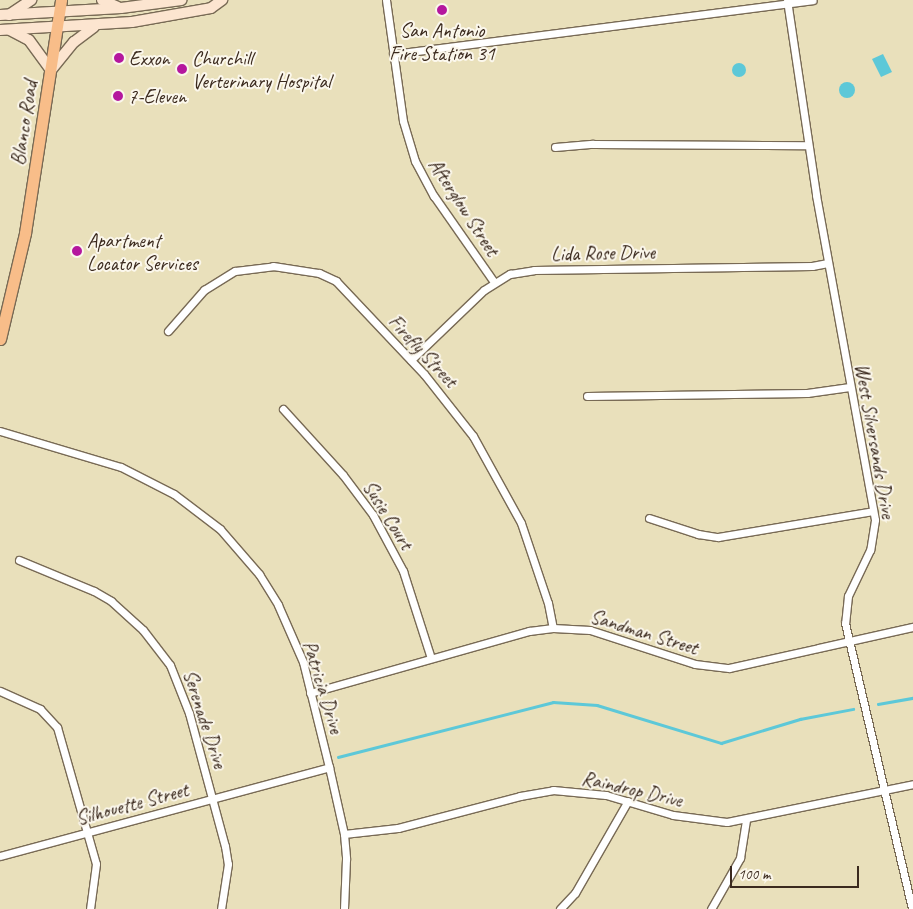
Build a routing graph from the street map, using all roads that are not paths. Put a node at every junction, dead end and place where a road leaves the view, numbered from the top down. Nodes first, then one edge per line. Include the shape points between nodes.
1 (31, 0) edge
2 (61, 0) edge
3 (102, 0) edge
4 (181, 0) edge
5 (222, 0) edge
6 (386, 0) edge
7 (813, 0) edge
8 (787, 2) edge
9 (121, 8) junction
10 (59, 13) junction
11 (4, 15) edge
12 (95, 25) junction
13 (57, 27) junction
14 (3, 30) edge
15 (393, 54) junction
16 (51, 70) junction
17 (808, 145) junction
18 (555, 147) dead end
19 (828, 263) junction
20 (494, 282) junction
21 (168, 331) dead end
22 (0, 339) edge
23 (411, 360) junction
24 (850, 387) junction
25 (586, 396) dead end
26 (283, 410) dead end
27 (0, 431) edge
28 (873, 511) junction
29 (649, 518) dead end
30 (19, 560) dead end
31 (913, 627) edge
32 (553, 628) junction
33 (849, 642) junction
34 (431, 658) junction
35 (0, 691) edge
36 (310, 693) junction
37 (329, 767) junction
38 (913, 784) edge
39 (884, 790) junction
40 (213, 800) junction
41 (628, 801) junction
42 (746, 820) junction
43 (88, 832) junction
44 (344, 834) junction
45 (0, 856) edge
46 (90, 909) edge
47 (221, 909) edge
48 (344, 909) edge
49 (560, 909) edge
50 (710, 909) edge
51 (912, 909) edge

1 - 11 main road
2 - 10 main road, Blanco Road
3 - 9 main road
4 - 9 main road
5 - 12 main road via 211,8
6 - 15 street, Afterglow Street
7 - 8 street
8 - 15 street
8 - 17 street, West Silversands Drive
9 - 10 main road
10 - 11 main road
10 - 13 main road, Blanco Road
12 - 13 main road
12 - 16 main road via 74,42
13 - 14 main road
13 - 16 main road, Blanco Road
14 - 16 main road via 29,40
15 - 20 street, Afterglow Street via 402,121 415,161 434,196
16 - 22 main road, Blanco Road via 25,233
17 - 18 street via 741,143
17 - 19 street, West Silversands Drive
19 - 20 street, Lida Rose Drive via 794,267 534,270 510,274
19 - 24 street, West Silversands Drive
20 - 23 street, Lida Rose Drive
21 - 23 street, Firefly Street via 218,279 244,268 273,266 319,273 336,282
23 - 32 street, Firefly Street via 474,436 502,485 527,540
24 - 25 street via 807,393
24 - 28 street, West Silversands Drive
26 - 34 street, Susie Court via 343,475 373,515 402,571
27 - 36 street, Patricia Drive via 122,467 174,494 220,528 254,567 278,605 303,662
28 - 29 street via 718,537
28 - 33 street, West Silversands Drive via 874,535 870,550 845,609
30 - 40 street, Serenade Drive via 94,591 125,612 159,648 178,682
31 - 33 street, Sandman Street
32 - 33 street, Sandman Street via 605,634 695,664 717,668 744,667
32 - 34 street, Sandman Street
33 - 39 street, West Silversands Drive
34 - 36 street, Sandman Street
35 - 43 street via 40,708 57,727
36 - 37 street, Patricia Drive
37 - 40 street, Silhouette Street
37 - 44 street, Patricia Drive
38 - 39 street, Raindrop Drive
39 - 42 street, Raindrop Drive
39 - 51 street, West Silversands Drive
40 - 43 street, Silhouette Street
40 - 47 street, Serenade Drive via 228,864
41 - 42 street, Raindrop Drive via 692,819
41 - 44 street, Raindrop Drive via 570,790 536,792 422,822
41 - 49 street via 575,893
42 - 50 street via 740,858
43 - 45 street, Silhouette Street
43 - 46 street via 96,864
44 - 48 street, Patricia Drive

